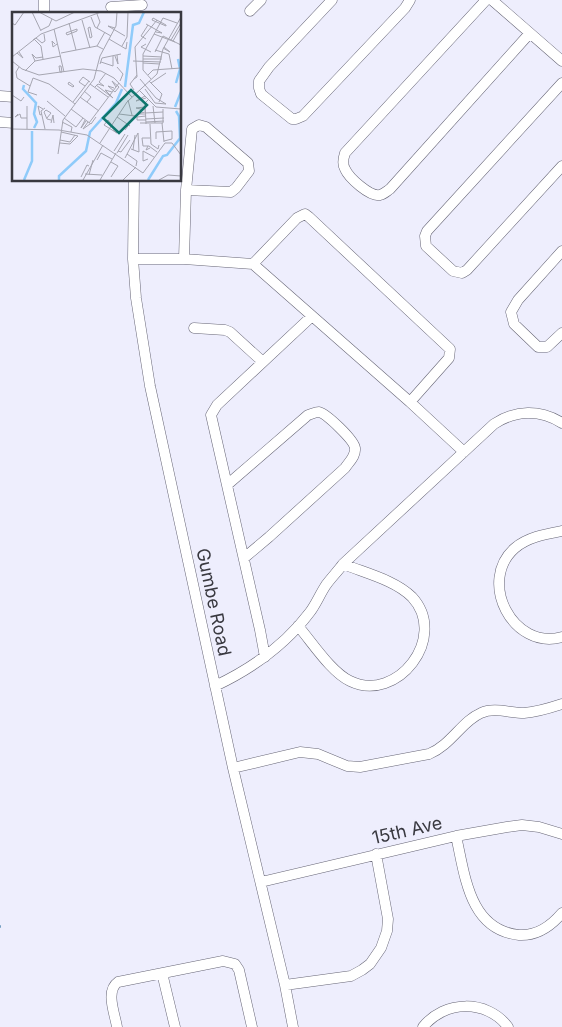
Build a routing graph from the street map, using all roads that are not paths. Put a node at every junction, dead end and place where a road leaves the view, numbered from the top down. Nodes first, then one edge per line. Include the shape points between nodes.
1 (261, 0) edge
2 (332, 0) edge
3 (410, 0) edge
4 (486, 0) edge
5 (492, 0) edge
6 (142, 6) edge
7 (111, 7) edge
8 (250, 11) dead end
9 (530, 33) junction
10 (561, 57) edge
11 (562, 83) edge
12 (562, 166) edge
13 (134, 181) edge
14 (186, 190) junction
15 (562, 251) edge
16 (133, 259) junction
17 (184, 259) junction
18 (254, 264) junction
19 (311, 317) junction
20 (194, 328) dead end
21 (562, 333) edge
22 (263, 362) junction
23 (410, 402) junction
24 (562, 423) edge
25 (464, 452) junction
26 (227, 485) junction
27 (562, 531) edge
28 (244, 558) junction
29 (343, 564) junction
30 (298, 626) junction
31 (562, 637) edge
32 (265, 656) junction
33 (215, 686) junction
34 (562, 704) edge
35 (233, 768) junction
36 (562, 834) edge
37 (456, 836) junction
38 (376, 854) junction
39 (261, 882) junction
40 (562, 913) edge
41 (162, 973) junction
42 (285, 985) junction
43 (117, 1027) edge
44 (175, 1027) edge
45 (252, 1027) edge
46 (293, 1027) edge
47 (422, 1027) edge
48 (508, 1027) edge

1 - 8 street
2 - 3 street via 259,81 261,94 292,120 303,116
4 - 9 street via 345,153 346,172 367,192 380,195 390,189
5 - 9 street
6 - 7 street
9 - 10 street
11 - 12 street via 427,231 426,246 453,271 462,273
13 - 16 street, Gumbe Road
14 - 14 street via 194,126 206,127 248,163 248,171 231,192
14 - 17 street
15 - 21 street via 511,312 514,324 538,347 547,347
16 - 17 street
16 - 33 street, Gumbe Road via 150,386
17 - 18 street
18 - 19 street
18 - 23 street via 297,218 304,214 309,217 450,349 448,358
19 - 22 street
19 - 23 street
20 - 22 street via 230,332
22 - 26 street via 217,405 211,415
23 - 25 street
24 - 25 street via 534,414 519,413 505,417
25 - 29 street
26 - 28 street
26 - 28 street via 314,412 324,414 352,440 355,448 354,456 345,468
27 - 31 street via 531,538 516,547 508,555 501,571 499,588 502,605 525,631 541,637
28 - 32 street
29 - 30 street
29 - 30 street via 396,586 414,599 425,631 417,658 409,668 386,684 360,684 339,673
30 - 32 street
32 - 33 street
33 - 35 street, Gumbe Road
34 - 35 street via 527,713 481,712 429,754 372,766 347,766 318,754 300,752
35 - 39 street, Gumbe Road
36 - 37 street, 15th Ave via 522,826
37 - 38 street, 15th Ave
37 - 40 street via 475,907 496,928 507,934 525,935 545,930
38 - 39 street, 15th Ave
38 - 42 street via 388,919 381,948 370,964 352,976
39 - 42 street, Gumbe Road
41 - 43 street via 114,985 111,993
41 - 44 street
41 - 45 street via 223,961 235,964
42 - 46 street, Gumbe Road
47 - 48 street via 439,1013 466,1006 493,1013

